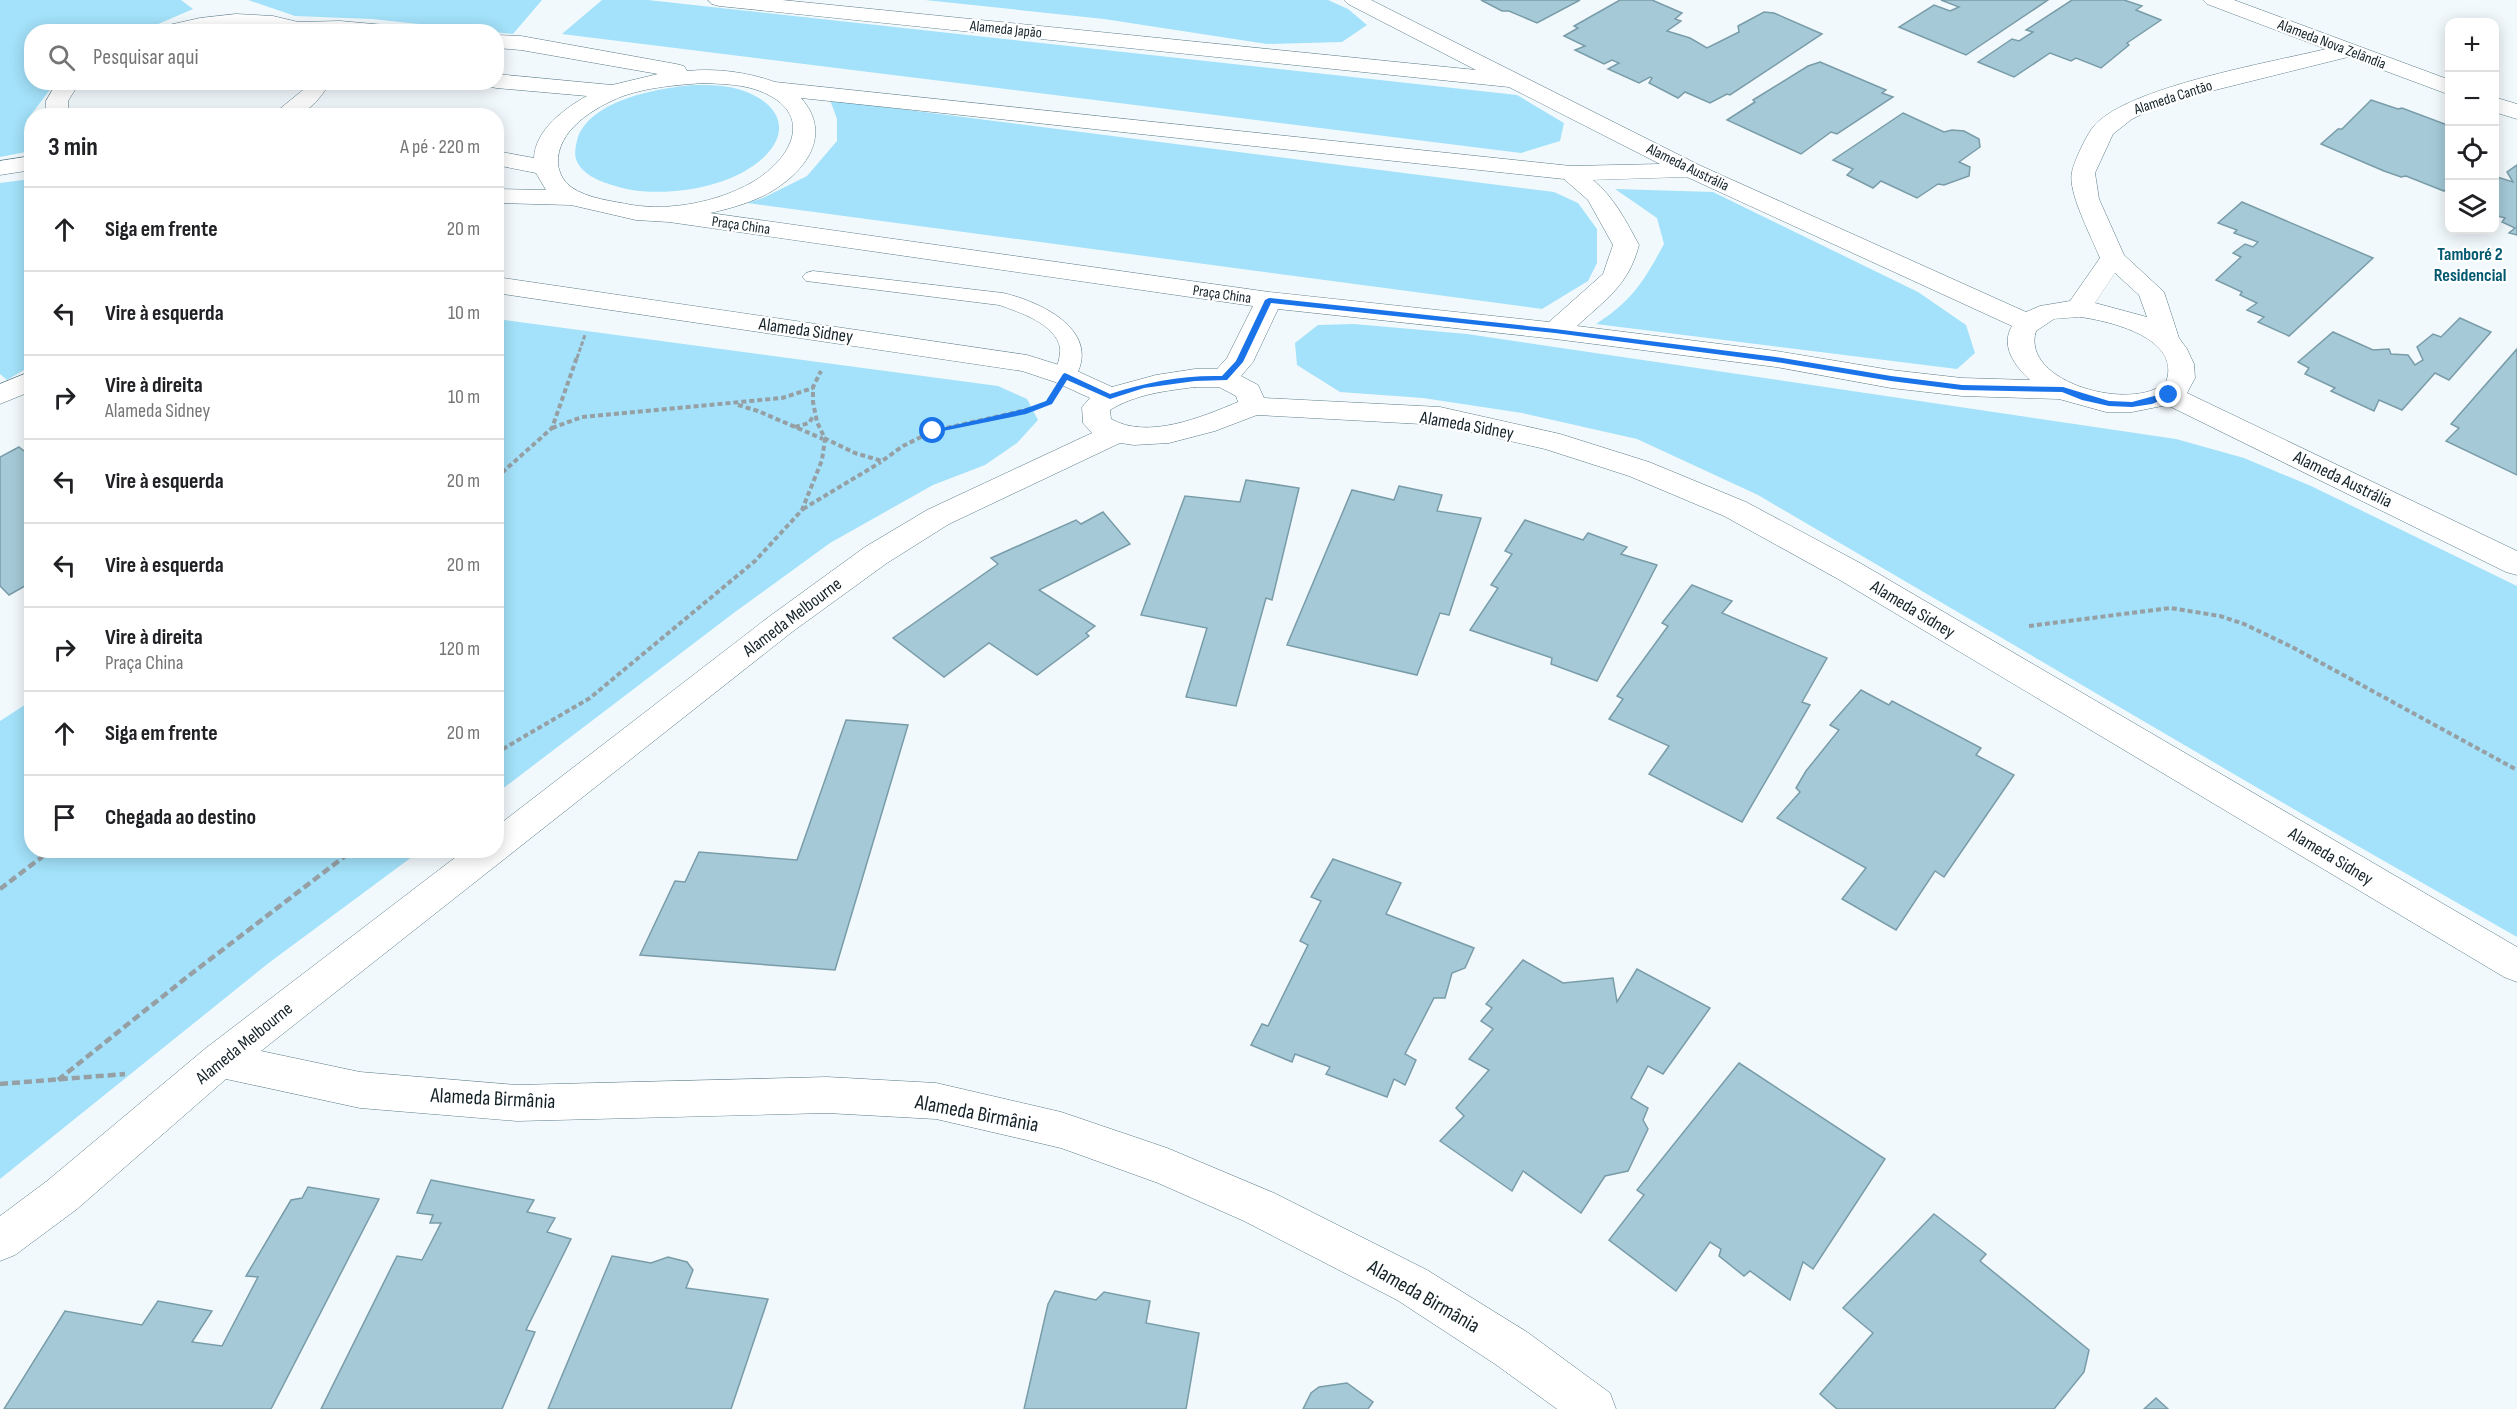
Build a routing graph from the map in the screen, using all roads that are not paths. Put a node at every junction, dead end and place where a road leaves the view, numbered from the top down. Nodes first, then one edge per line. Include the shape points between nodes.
1 (719, 0) edge
2 (1355, 0) edge
3 (2214, 0) edge
4 (212, 1) edge
5 (268, 22) junction
6 (211, 24) edge
7 (276, 24) edge
8 (504, 41) edge
9 (2347, 51) junction
10 (1457, 52) junction
11 (1293, 57) junction
12 (704, 76) junction
13 (1519, 81) junction
14 (504, 82) edge
15 (2445, 86) edge
16 (771, 88) junction
17 (64, 90) edge
18 (314, 90) edge
19 (614, 92) junction
20 (2499, 106) edge
21 (57, 108) edge
22 (293, 108) edge
23 (2517, 112) edge
24 (504, 159) edge
25 (24, 164) edge
26 (545, 167) junction
27 (0, 168) edge
28 (1691, 170) junction
29 (1571, 173) junction
30 (504, 196) edge
31 (571, 198) junction
32 (669, 215) junction
33 (2112, 258) junction
34 (813, 277) dead end
35 (504, 286) edge
36 (1269, 300) junction
37 (2080, 309) junction
38 (2027, 323) junction
39 (1555, 331) junction
40 (2166, 341) junction
41 (1065, 376) junction
42 (1224, 378) junction
43 (24, 384) edge
44 (2063, 390) junction
45 (0, 395) edge
46 (2169, 395) junction
47 (1110, 397) junction
48 (1253, 406) junction
49 (1117, 433) junction
50 (2517, 564) edge
51 (504, 841) edge
52 (482, 858) edge
53 (2517, 966) edge
54 (220, 1060) junction
55 (0, 1241) edge
56 (1594, 1409) edge

1 - 11 street, Alameda Japão
2 - 10 street, Alameda Austrália
3 - 9 street, Alameda Nova Zelândia
4 - 5 street
5 - 6 street
5 - 7 street
8 - 12 street, Praça China
9 - 15 street, Alameda Nova Zelândia
9 - 33 street, Alameda Cantão via 2179,92 2146,103 2103,130 2082,173 2087,199
10 - 11 street, Alameda Japão
10 - 13 street, Alameda Austrália
11 - 13 street, Alameda Japão
12 - 16 street, Praça China via 738,79
12 - 19 street, Praça China via 668,79
13 - 28 street, Alameda Austrália
14 - 19 street
16 - 29 street, Praça China
16 - 32 street, Praça China via 795,103 806,123 804,145 789,168 760,188 720,204
17 - 21 street
18 - 22 street
19 - 26 street, Praça China via 575,114 556,131 546,149
20 - 23 street
24 - 26 street
25 - 27 street
26 - 31 street via 554,184
28 - 29 street, Praça China
28 - 38 street, Alameda Austrália
29 - 39 street via 1597,195 1626,245 1614,278
30 - 31 street, Praça China
31 - 32 street, Praça China via 625,211
32 - 36 street, Praça China
33 - 37 street
33 - 40 street, Alameda Cantão via 2151,292
34 - 41 lane via 1003,299 1063,330 1071,348
35 - 41 street, Alameda Sidney via 1028,363
36 - 39 street, Praça China
36 - 42 street via 1239,362
37 - 38 street via 2058,310
37 - 40 street via 2118,315
38 - 44 street via 2021,333 2023,356 2046,380
39 - 44 street, Praça China via 1950,386
40 - 46 street via 2183,370 2179,384
41 - 47 street, Alameda Sidney
42 - 47 street via 1143,386
42 - 48 street via 1248,391
43 - 45 street
44 - 46 street via 2097,401 2132,404
46 - 50 street, Alameda Austrália
47 - 49 street via 1096,407 1097,423
48 - 49 street via 1220,421 1175,431 1147,435
48 - 53 street, Alameda Sidney via 1440,416 1550,441 1639,469 1735,509 1849,571
49 - 51 street, Alameda Melbourne via 938,517 876,555 781,624
52 - 54 street, Alameda Melbourne
54 - 55 street, Alameda Melbourne via 62,1195
54 - 56 street, Alameda Birmânia via 360,1090 517,1102 827,1095 936,1101 1061,1130 1167,1167 1260,1207 1412,1285 1511,1348

